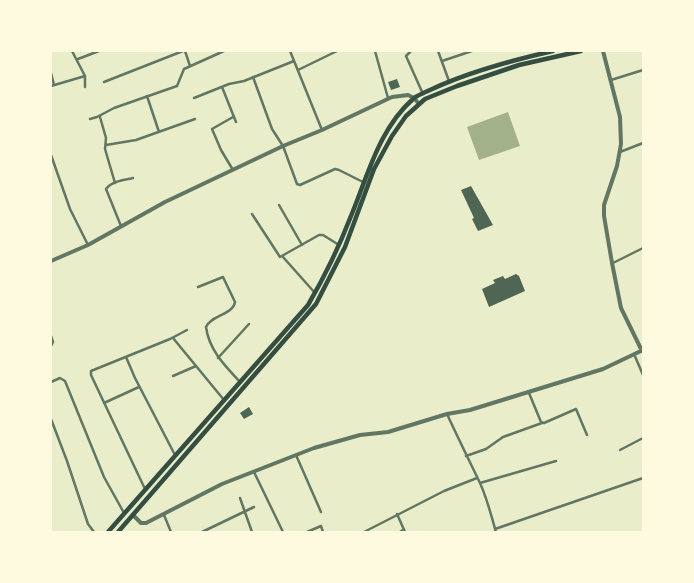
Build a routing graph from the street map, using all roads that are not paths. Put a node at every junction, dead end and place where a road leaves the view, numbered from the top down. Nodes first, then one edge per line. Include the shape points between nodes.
1 (72, 51) edge
2 (99, 51) edge
3 (184, 51) edge
4 (224, 51) edge
5 (290, 51) edge
6 (337, 51) edge
7 (375, 51) edge
8 (411, 51) edge
9 (438, 51) edge
10 (472, 51) edge
11 (553, 51) edge
12 (581, 51) edge
13 (604, 51) edge
14 (542, 52) edge
15 (88, 53) edge
16 (78, 59) junction
17 (294, 61) junction
18 (442, 61) junction
19 (190, 66) junction
20 (298, 70) junction
21 (643, 70) edge
22 (51, 73) edge
23 (85, 76) junction
24 (253, 78) junction
25 (611, 80) junction
26 (450, 81) junction
27 (104, 82) dead end
28 (53, 85) edge
29 (85, 87) dead end
30 (222, 87) junction
31 (423, 94) junction
32 (148, 96) junction
33 (194, 98) dead end
34 (414, 98) junction
35 (388, 99) junction
36 (419, 104) junction
37 (100, 116) junction
38 (233, 116) junction
39 (90, 119) dead end
40 (195, 119) dead end
41 (236, 122) dead end
42 (322, 130) junction
43 (159, 132) junction
44 (643, 143) edge
45 (106, 145) junction
46 (283, 146) junction
47 (620, 152) junction
48 (51, 155) edge
49 (233, 170) junction
50 (133, 178) dead end
51 (115, 183) junction
52 (364, 183) junction
53 (279, 206) dead end
54 (252, 214) dead end
55 (121, 226) junction
56 (88, 245) junction
57 (302, 245) junction
58 (339, 245) junction
59 (643, 248) edge
60 (283, 257) junction
61 (51, 261) edge
62 (612, 263) junction
63 (198, 287) dead end
64 (315, 293) junction
65 (249, 324) dead end
66 (187, 330) dead end
67 (51, 336) edge
68 (173, 338) junction
69 (51, 346) edge
70 (642, 350) edge
71 (634, 354) junction
72 (126, 357) junction
73 (218, 358) junction
74 (196, 366) junction
75 (643, 375) edge
76 (173, 376) dead end
77 (51, 382) edge
78 (240, 382) junction
79 (139, 387) junction
80 (528, 391) junction
81 (224, 400) junction
82 (104, 402) junction
83 (448, 414) junction
84 (51, 419) edge
85 (544, 423) junction
86 (587, 435) dead end
87 (643, 438) edge
88 (620, 450) dead end
89 (175, 455) junction
90 (296, 455) junction
91 (466, 456) junction
92 (556, 461) dead end
93 (254, 471) junction
94 (477, 478) junction
95 (643, 478) edge
96 (480, 483) junction
97 (145, 489) junction
98 (240, 498) dead end
99 (254, 507) dead end
100 (245, 511) junction
101 (321, 512) dead end
102 (124, 513) junction
103 (164, 514) junction
104 (397, 514) junction
105 (133, 515) junction
106 (212, 527) junction
107 (504, 528) junction
108 (405, 530) edge
109 (496, 531) edge
110 (94, 532) edge
111 (108, 532) edge
112 (118, 532) edge
113 (171, 532) edge
114 (202, 532) edge
115 (214, 532) edge
116 (252, 532) edge
117 (282, 532) edge
118 (307, 532) edge
119 (323, 532) edge
120 (364, 532) edge
121 (400, 532) edge
122 (505, 532) edge

1 - 16 street
2 - 15 street
3 - 19 street
3 - 27 street
4 - 19 street
5 - 17 street
6 - 20 street
7 - 35 street
8 - 31 street via 406,56
9 - 18 street
10 - 18 street
11 - 14 main road
12 - 36 main road via 519,65 449,89
13 - 25 street
14 - 26 main road
15 - 16 street
16 - 23 street
17 - 20 street
17 - 24 street
18 - 26 street
19 - 32 street via 182,71 177,86
20 - 42 street
21 - 25 street
22 - 28 street
23 - 28 street
23 - 29 street
24 - 30 street
24 - 46 street via 272,129
25 - 47 street via 620,117
26 - 31 main road
30 - 33 street
30 - 38 street
31 - 34 main road
32 - 37 street
32 - 43 street
34 - 35 street via 408,95
34 - 36 street
34 - 52 main road via 383,138
35 - 42 street
36 - 105 main road via 406,116 379,161 345,247 316,304
37 - 39 street
37 - 45 street
38 - 41 street
38 - 49 street via 212,129
40 - 43 street
42 - 46 street
43 - 45 street
44 - 47 street
45 - 51 street
46 - 49 street
46 - 52 street via 297,184 335,169
47 - 62 street via 604,204
48 - 56 street via 70,209
49 - 55 street
50 - 51 street
51 - 55 street via 107,187 107,191
52 - 58 main road
53 - 57 street
54 - 60 street via 278,256
55 - 56 street
56 - 61 street
57 - 58 street via 322,235
57 - 60 street
58 - 64 main road
59 - 62 street
60 - 64 street
62 - 70 street via 621,308
63 - 73 street via 223,277 235,302 233,308 210,320 206,327
64 - 78 main road
65 - 73 street
66 - 68 street
67 - 69 street
68 - 72 street
68 - 74 street
70 - 71 street
71 - 75 street
71 - 80 street via 603,370
72 - 79 street
72 - 82 street via 91,371
73 - 78 street
74 - 76 street
74 - 81 street
77 - 102 street via 60,378 65,381 104,477
78 - 81 main road
79 - 82 street
79 - 89 street
80 - 83 street
80 - 85 street via 540,421
81 - 89 main road
82 - 97 street
83 - 90 street
83 - 91 street
84 - 110 street via 88,524
85 - 86 street via 576,409
85 - 91 street via 502,437 486,449
87 - 88 street
89 - 97 main road
90 - 93 street
90 - 101 street
91 - 94 street
92 - 96 street
93 - 103 street
93 - 117 street
94 - 96 street
94 - 104 street
95 - 107 street
96 - 109 street
97 - 102 main road
98 - 100 street
99 - 100 street
100 - 106 street
100 - 116 street
102 - 111 main road
103 - 105 street via 143,523
103 - 113 street
104 - 108 street
104 - 120 street
105 - 112 main road
106 - 114 street
106 - 115 street
107 - 109 street
107 - 122 street
108 - 121 street
118 - 119 street via 321,526

